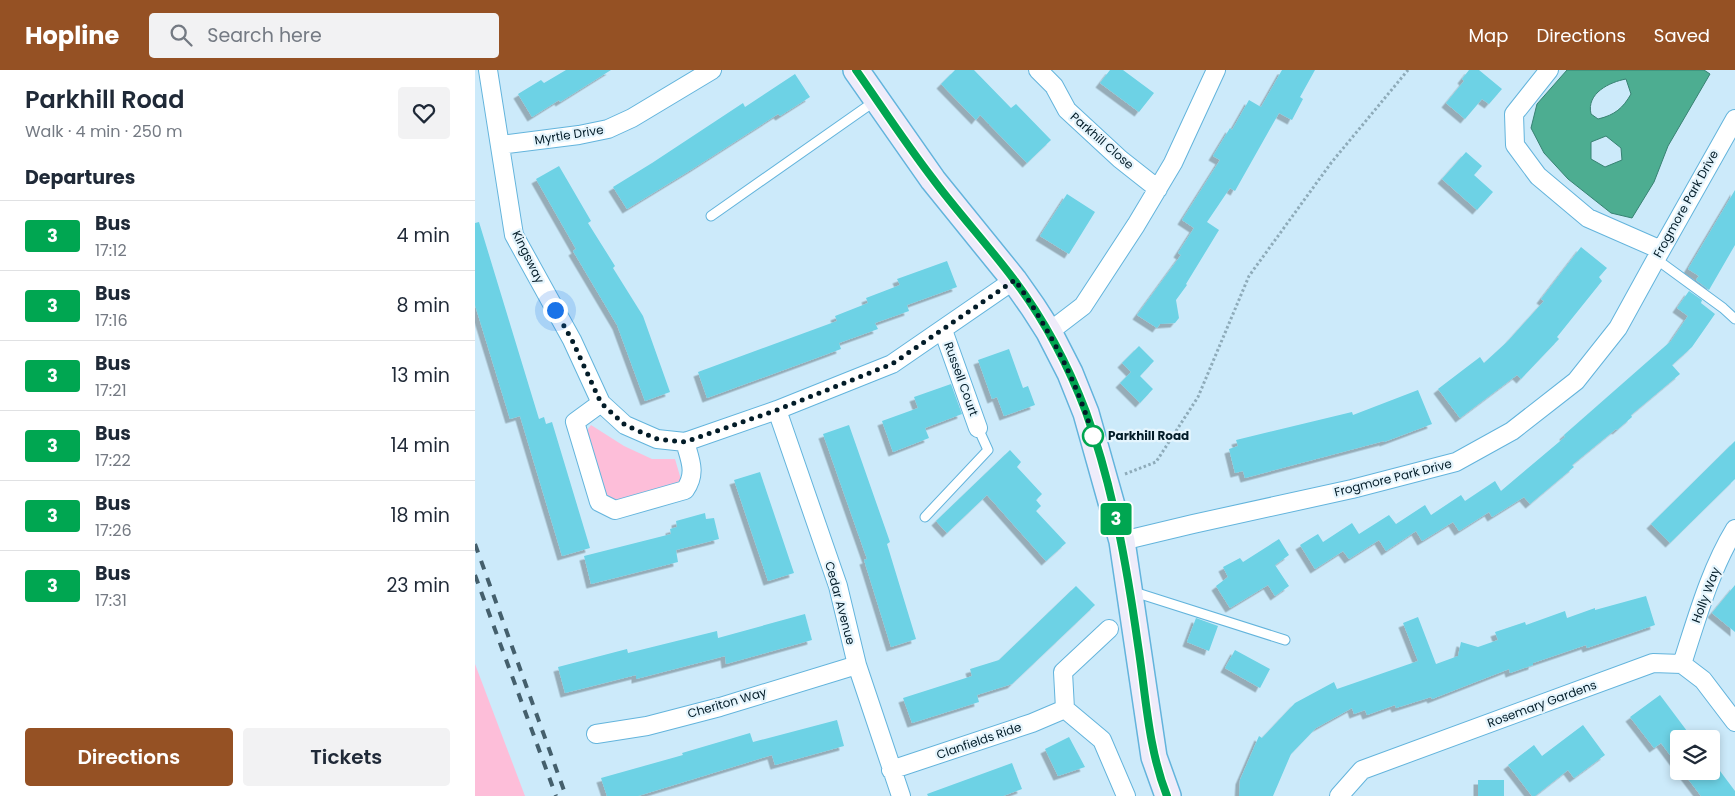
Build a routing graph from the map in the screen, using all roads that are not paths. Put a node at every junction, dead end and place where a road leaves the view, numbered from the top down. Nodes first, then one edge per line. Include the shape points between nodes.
1 (488, 70) edge
2 (712, 70) edge
3 (856, 70) edge
4 (1037, 70) edge
5 (1216, 70) edge
6 (1549, 70) edge
7 (1054, 78) edge
8 (877, 100) junction
9 (1732, 130) edge
10 (500, 145) junction
11 (1158, 189) junction
12 (711, 216) dead end
13 (1658, 254) junction
14 (1015, 280) junction
15 (1735, 319) edge
16 (943, 330) junction
17 (1049, 332) junction
18 (601, 403) junction
19 (777, 410) junction
20 (978, 428) joint
21 (685, 442) junction
22 (925, 517) dead end
23 (1735, 529) edge
24 (1122, 541) junction
25 (1129, 590) junction
26 (1109, 629) dead end
27 (1285, 640) dead end
28 (1682, 664) junction
29 (857, 665) junction
30 (1065, 710) junction
31 (1735, 722) edge
32 (596, 734) dead end
33 (891, 770) junction
34 (901, 796) edge
35 (1126, 796) edge
36 (1167, 796) edge
37 (1339, 796) edge

1 - 10 street, Kingsway
2 - 10 street, Myrtle Drive via 608,129
3 - 8 street
4 - 7 street, Parkhill Close
5 - 11 street
6 - 13 street via 1514,114 1515,145 1538,176 1587,218
7 - 11 street, Parkhill Close via 1067,110
8 - 12 lane
8 - 14 street via 933,180
9 - 13 street, Frogmore Park Drive
10 - 18 street, Kingsway via 514,235 572,340
11 - 17 street via 1083,306
13 - 15 lane
13 - 24 street, Frogmore Park Drive via 1618,328 1576,381 1513,431 1456,462
14 - 16 street, Kingsway
14 - 17 street
16 - 19 street, Kingsway via 892,364
16 - 20 street, Russell Court
17 - 24 street via 1086,413
18 - 21 street, Kingsway via 625,425 657,439
18 - 21 street via 575,422 599,502 615,510 685,490 692,481
19 - 21 street, Kingsway
19 - 29 street, Cedar Avenue via 838,586
20 - 22 lane via 988,450
23 - 28 street, Holly Way via 1704,596
24 - 25 street
25 - 27 lane
25 - 36 street via 1154,757
26 - 30 street via 1063,672
28 - 31 street via 1703,680
28 - 37 street, Rosemary Gardens via 1653,663 1362,770
29 - 32 street, Cheriton Way via 720,707 647,726
29 - 33 street, Cedar Avenue
30 - 33 street, Clanfields Ride
30 - 35 street via 1102,740
33 - 34 street, Cedar Avenue

